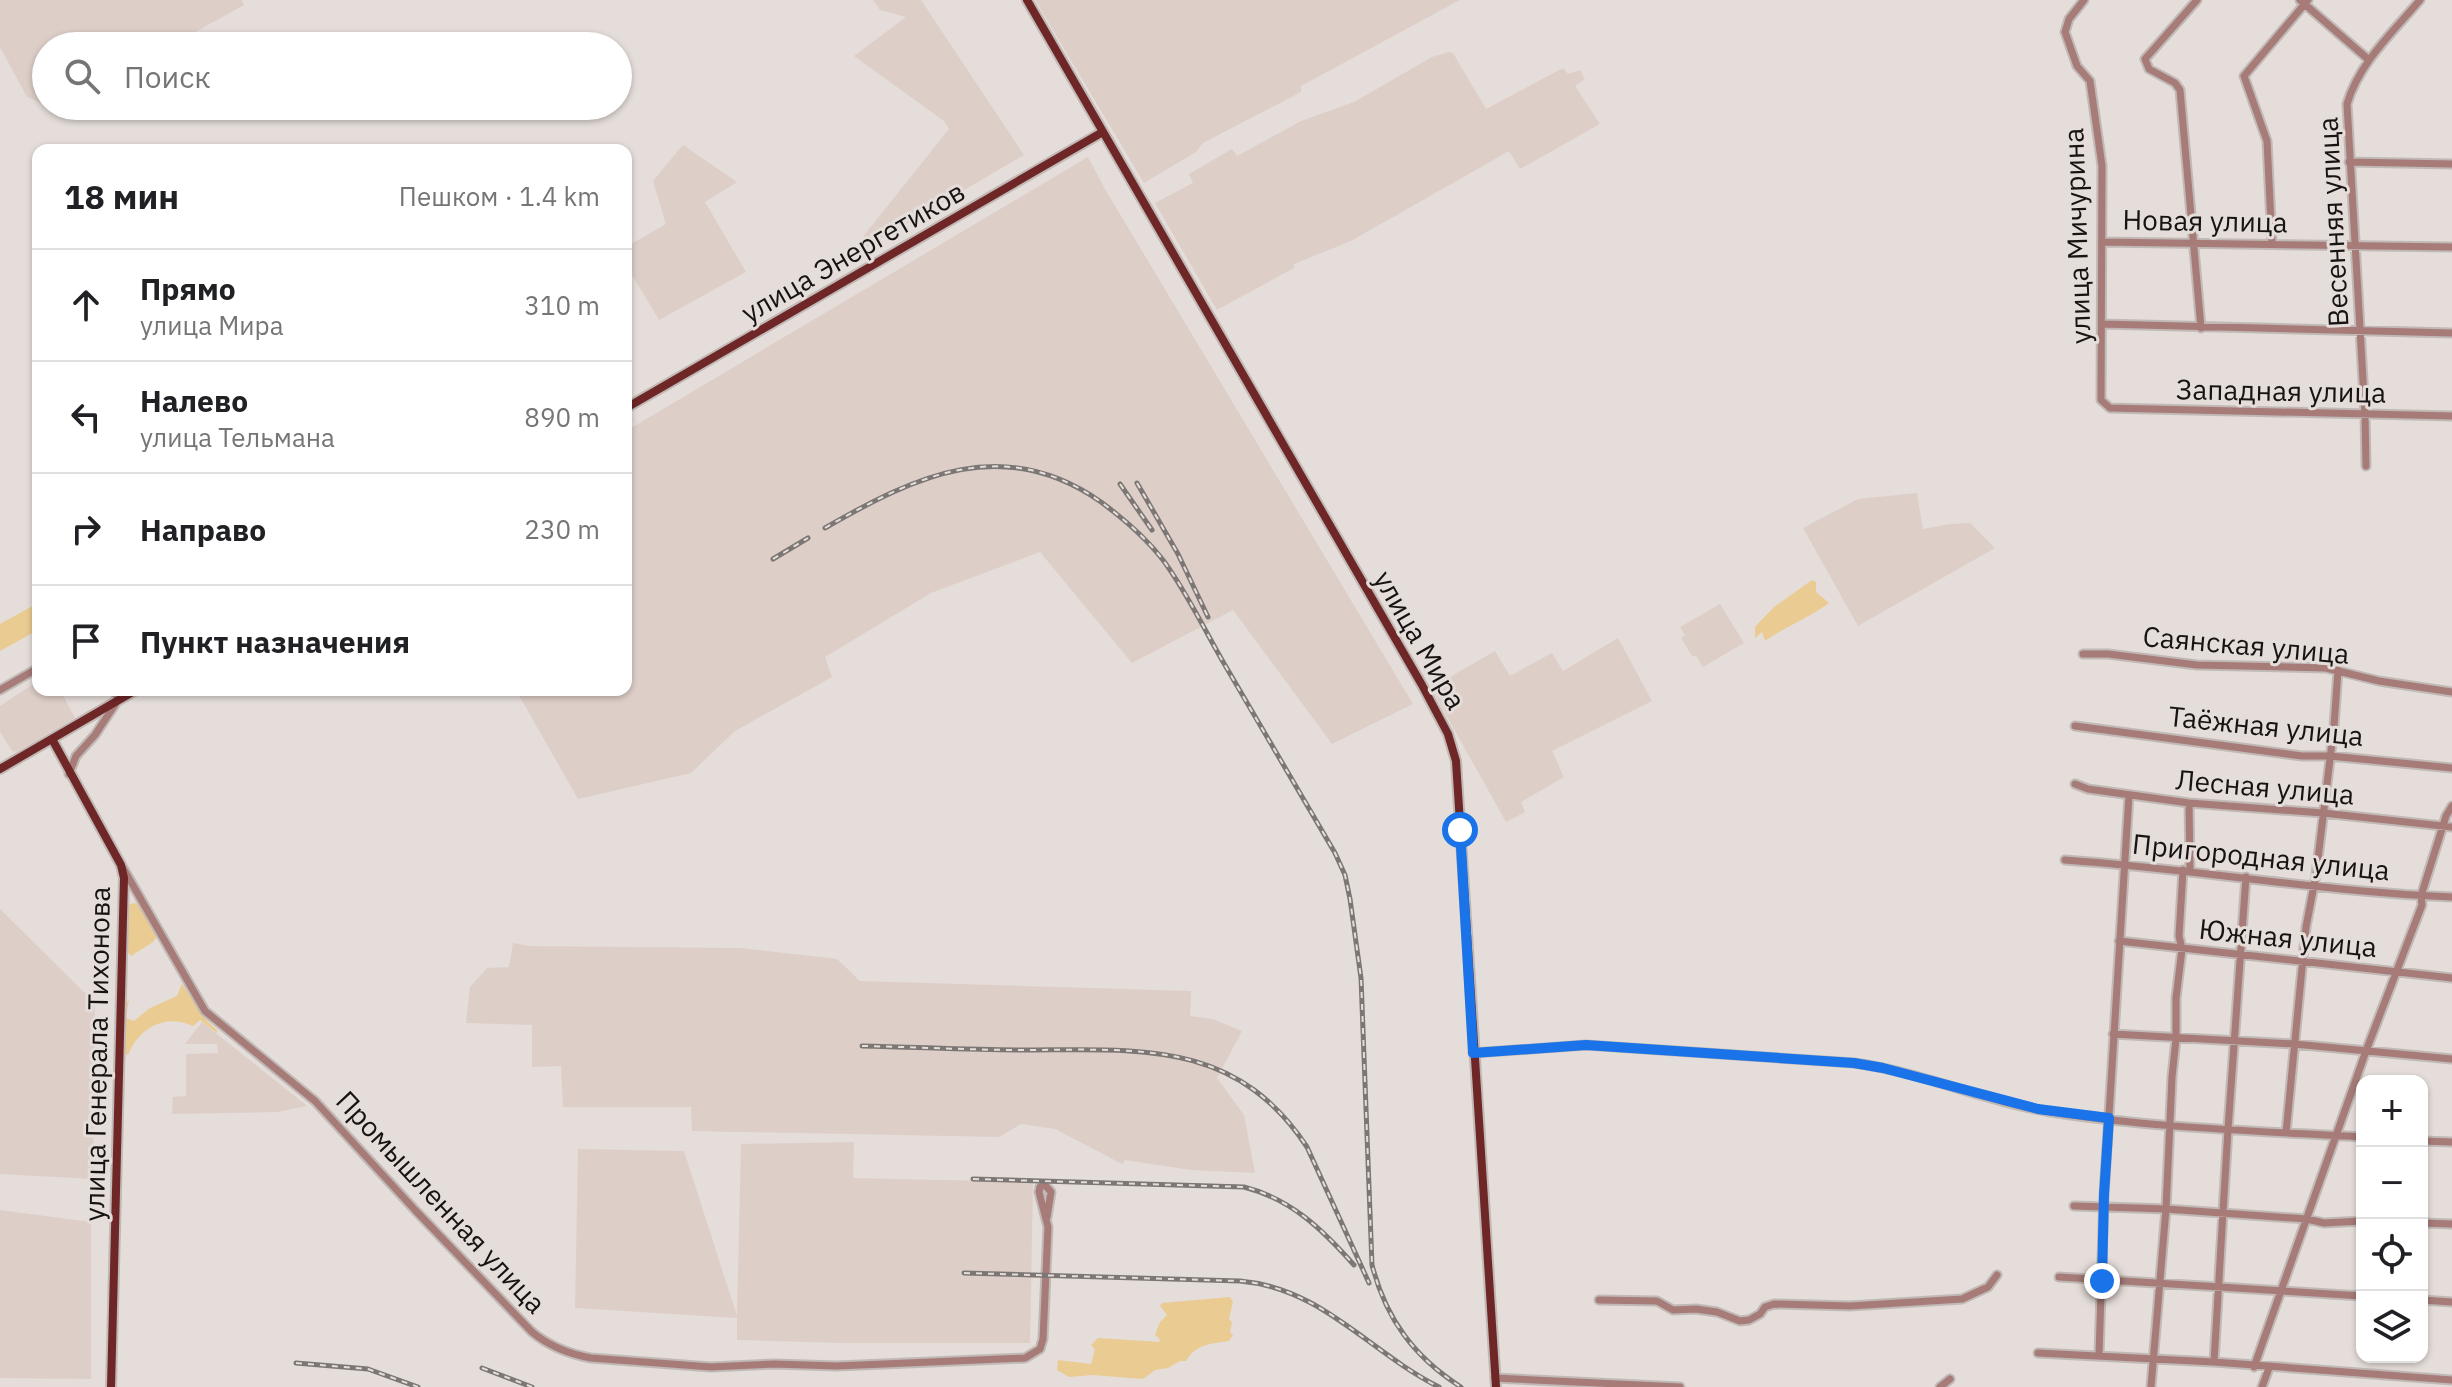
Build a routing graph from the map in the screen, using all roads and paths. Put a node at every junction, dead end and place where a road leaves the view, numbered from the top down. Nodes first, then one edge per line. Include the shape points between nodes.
1 (1027, 0) edge
2 (2084, 0) edge
3 (2197, 0) edge
4 (2420, 0) edge
5 (2304, 1) edge
6 (2369, 60) junction
7 (1101, 133) junction
8 (2349, 162) junction
9 (2452, 164) edge
10 (2102, 242) junction
11 (2193, 243) junction
12 (2272, 243) junction
13 (2354, 245) junction
14 (2452, 247) edge
15 (2102, 324) junction
16 (2201, 328) junction
17 (2361, 330) junction
18 (2452, 333) edge
19 (632, 405) edge
20 (2110, 408) joint
21 (2365, 415) junction
22 (2452, 416) edge
23 (2366, 466) dead end
24 (2083, 654) dead end
25 (2338, 670) junction
26 (32, 671) edge
27 (0, 690) edge
28 (2452, 692) edge
29 (116, 696) edge
30 (125, 696) edge
31 (118, 700) junction
32 (2075, 726) dead end
33 (52, 739) junction
34 (2330, 756) junction
35 (2452, 768) edge
36 (0, 769) edge
37 (69, 774) junction
38 (2075, 784) dead end
39 (2129, 795) junction
40 (2189, 803) junction
41 (2452, 806) edge
42 (2323, 813) junction
43 (2448, 827) edge
44 (2065, 860) dead end
45 (2124, 864) junction
46 (121, 865) junction
47 (2186, 870) junction
48 (2246, 877) junction
49 (2314, 886) junction
50 (2421, 896) junction
51 (2452, 897) edge
52 (2119, 941) junction
53 (2182, 949) junction
54 (2240, 956) junction
55 (2304, 962) junction
56 (2395, 972) junction
57 (2452, 978) edge
58 (2113, 1034) junction
59 (2176, 1039) junction
60 (2234, 1040) junction
61 (2294, 1044) junction
62 (2366, 1051) junction
63 (1473, 1053) junction
64 (2452, 1059) edge
65 (2109, 1118) junction
66 (2170, 1126) junction
67 (2228, 1129) junction
68 (2286, 1133) junction
69 (2335, 1135) junction
70 (2356, 1137) edge
71 (2428, 1141) edge
72 (2452, 1142) edge
73 (2074, 1206) dead end
74 (2104, 1207) junction
75 (2166, 1209) junction
76 (2224, 1214) junction
77 (1047, 1217) dead end
78 (2307, 1219) junction
79 (2356, 1221) edge
80 (2428, 1223) edge
81 (2452, 1224) edge
82 (1997, 1275) dead end
83 (2059, 1277) dead end
84 (2102, 1281) junction
85 (2161, 1283) junction
86 (2219, 1287) junction
87 (2282, 1291) junction
88 (2356, 1296) edge
89 (1599, 1300) dead end
90 (2428, 1300) edge
91 (2452, 1302) edge
92 (2038, 1353) dead end
93 (2099, 1356) junction
94 (2153, 1359) junction
95 (2214, 1362) junction
96 (2254, 1367) junction
97 (2269, 1368) junction
98 (1950, 1379) dead end
99 (2452, 1380) edge
100 (1496, 1383) edge
101 (111, 1387) edge
102 (1680, 1387) edge
103 (1940, 1387) edge
104 (2151, 1387) edge
105 (2262, 1387) edge

1 - 7 main road, улица Мира
2 - 10 street, улица Мичурина via 2065,32 2093,95 2102,166
3 - 11 street via 2145,59 2149,69 2180,90
4 - 6 street, Весенняя улица
5 - 6 street
5 - 12 street via 2244,76 2267,141
6 - 8 street, Весенняя улица via 2347,104
7 - 19 main road, улица Энергетиков
7 - 63 main road, улица Мира via 1451,743
8 - 9 street
8 - 13 street, Весенняя улица
10 - 11 street, Новая улица
10 - 15 street, улица Мичурина
11 - 12 street, Новая улица
11 - 16 street
12 - 13 street, Новая улица
13 - 14 street, Новая улица
13 - 17 street, Весенняя улица
15 - 16 street
15 - 20 street, улица Мичурина via 2101,400
16 - 17 street
17 - 18 street
17 - 21 street, Весенняя улица
20 - 21 street, Западная улица
21 - 22 street, Западная улица
21 - 23 street, Весенняя улица
24 - 25 street, Саянская улица
25 - 28 street, Саянская улица
25 - 34 street
26 - 27 street
29 - 31 street
30 - 31 main road
31 - 33 main road
31 - 37 street via 76,756
32 - 34 street, Таёжная улица
33 - 36 main road
33 - 37 main road, улица Генерала Тихонова
34 - 35 street, Таёжная улица
34 - 42 street
37 - 46 main road, улица Генерала Тихонова
38 - 39 street, Лесная улица
39 - 40 street, Лесная улица
39 - 45 street
40 - 42 street, Лесная улица
40 - 47 street
41 - 43 street
42 - 43 street, Лесная улица
42 - 49 street
43 - 50 street
44 - 45 street, Пригородная улица
45 - 47 street, Пригородная улица
45 - 52 street
46 - 77 street, Промышленная улица via 205,1011 315,1101 523,1324 572,1354 711,1367 1025,1358 1040,1349 1043,1339
46 - 101 main road, улица Генерала Тихонова
47 - 48 street, Пригородная улица
47 - 53 street
48 - 49 street, Пригородная улица
48 - 54 street
49 - 50 street, Пригородная улица
49 - 55 street
50 - 51 street, Пригородная улица
50 - 56 street
52 - 53 street, Южная улица
52 - 58 street
53 - 54 street, Южная улица
53 - 59 street
54 - 55 street, Южная улица
54 - 60 street
55 - 56 street, Южная улица
55 - 61 street
56 - 57 street, Южная улица
56 - 62 street
58 - 59 street
58 - 65 street
59 - 60 street
59 - 66 street
60 - 61 street
60 - 67 street
61 - 62 street
61 - 68 street
62 - 64 street
62 - 69 street
63 - 65 street via 1586,1045 1854,1063 2038,1109
63 - 100 main road, улица Мира
65 - 66 street
65 - 74 street
66 - 67 street
66 - 75 street
67 - 68 street
67 - 76 street
68 - 69 street
69 - 70 street
69 - 78 street
71 - 72 street
73 - 74 street
74 - 75 street
74 - 84 street
75 - 76 street
75 - 85 street
76 - 78 street
76 - 86 street
78 - 79 street
78 - 87 street
80 - 81 street
82 - 89 street via 1988,1287 1962,1299 1850,1306 1774,1304 1740,1321 1717,1312 1673,1310 1657,1301
83 - 84 street
84 - 85 street
84 - 93 street
85 - 86 street
85 - 94 street
86 - 87 street
86 - 95 street
87 - 88 street
87 - 96 street
90 - 91 street
92 - 93 street
93 - 94 street
94 - 95 street
94 - 104 street
95 - 96 street
96 - 97 street
97 - 99 street
97 - 105 street
98 - 103 street
100 - 102 street

